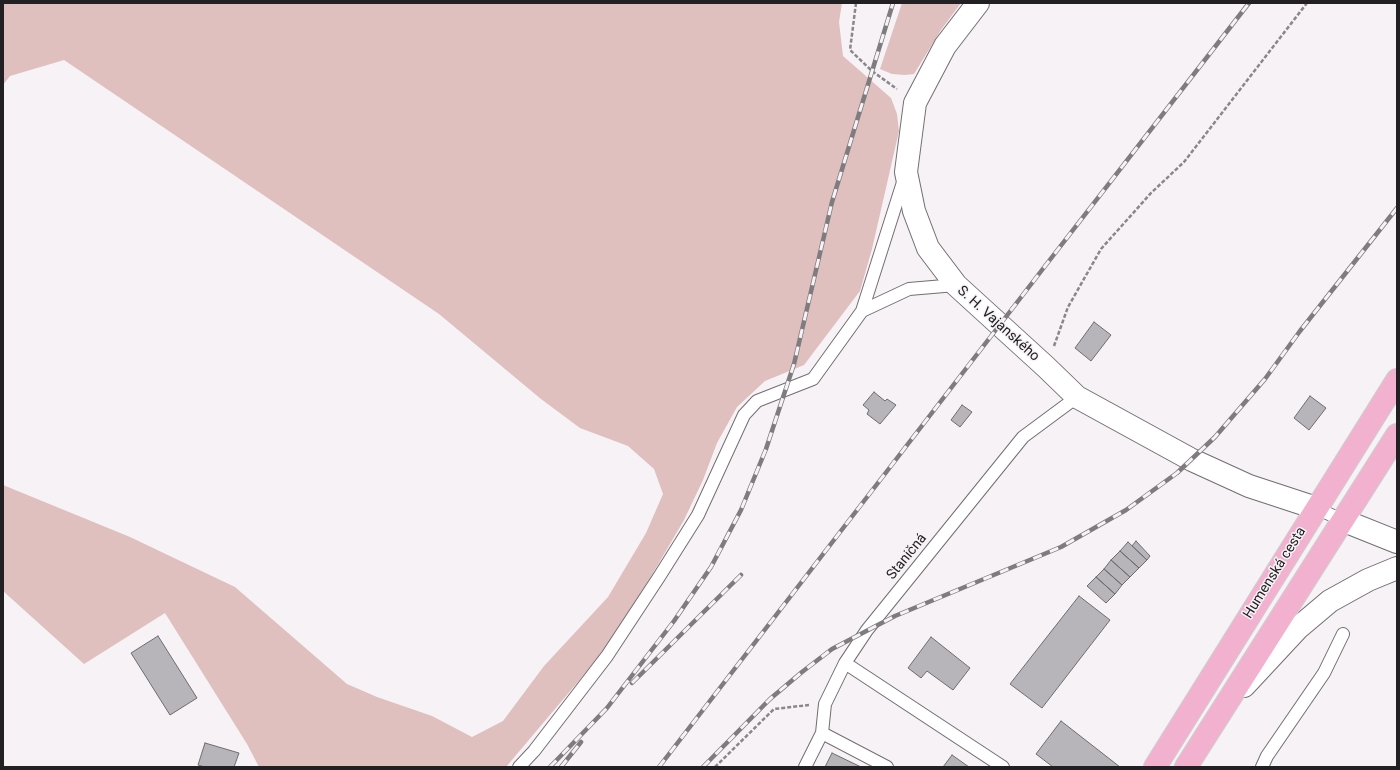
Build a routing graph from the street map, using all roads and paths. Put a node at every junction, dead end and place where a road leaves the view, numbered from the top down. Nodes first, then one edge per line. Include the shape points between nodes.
1 (856, 3) edge
2 (978, 3) edge
3 (1307, 3) edge
4 (915, 103) junction
5 (906, 172) junction
6 (956, 285) junction
7 (862, 311) junction
8 (1046, 367) junction
9 (1397, 380) edge
10 (1077, 396) junction
11 (1397, 435) edge
12 (1316, 508) junction
13 (1342, 520) junction
14 (1397, 542) edge
15 (1397, 568) edge
16 (1342, 634) dead end
17 (845, 663) junction
18 (826, 704) junction
19 (1218, 716) junction
20 (822, 734) junction
21 (519, 767) edge
22 (715, 767) edge
23 (805, 767) edge
24 (887, 767) edge
25 (1004, 767) edge
26 (1155, 767) edge
27 (1186, 767) edge
28 (1262, 767) edge

1 - 4 path via 850,50 872,72
2 - 4 street, S. H. Vajanského via 945,46
3 - 8 path via 1184,162 1151,193 1100,249 1068,307
4 - 5 street, S. H. Vajanského
5 - 6 street, S. H. Vajanského via 914,211 928,248
5 - 7 lane
6 - 7 lane via 909,289
6 - 8 street, S. H. Vajanského
7 - 21 lane via 813,379 756,401 744,415 698,515 663,571 607,656
8 - 10 street, S. H. Vajanského
9 - 12 main road, Humenská cesta
10 - 12 street, S. H. Vajanského via 1192,460 1248,486
10 - 17 lane, Staničná via 1023,437 867,630
11 - 13 main road, Humenská cesta
12 - 13 lane
12 - 26 main road, Humenská cesta
13 - 14 street
13 - 19 main road, Humenská cesta
15 - 19 street via 1368,580 1330,601 1298,628
16 - 28 lane via 1324,672
17 - 18 lane, Staničná
17 - 25 lane
18 - 20 lane, Staničná
18 - 22 path via 774,709
19 - 27 main road, Humenská cesta
20 - 23 lane, Staničná
20 - 24 lane

